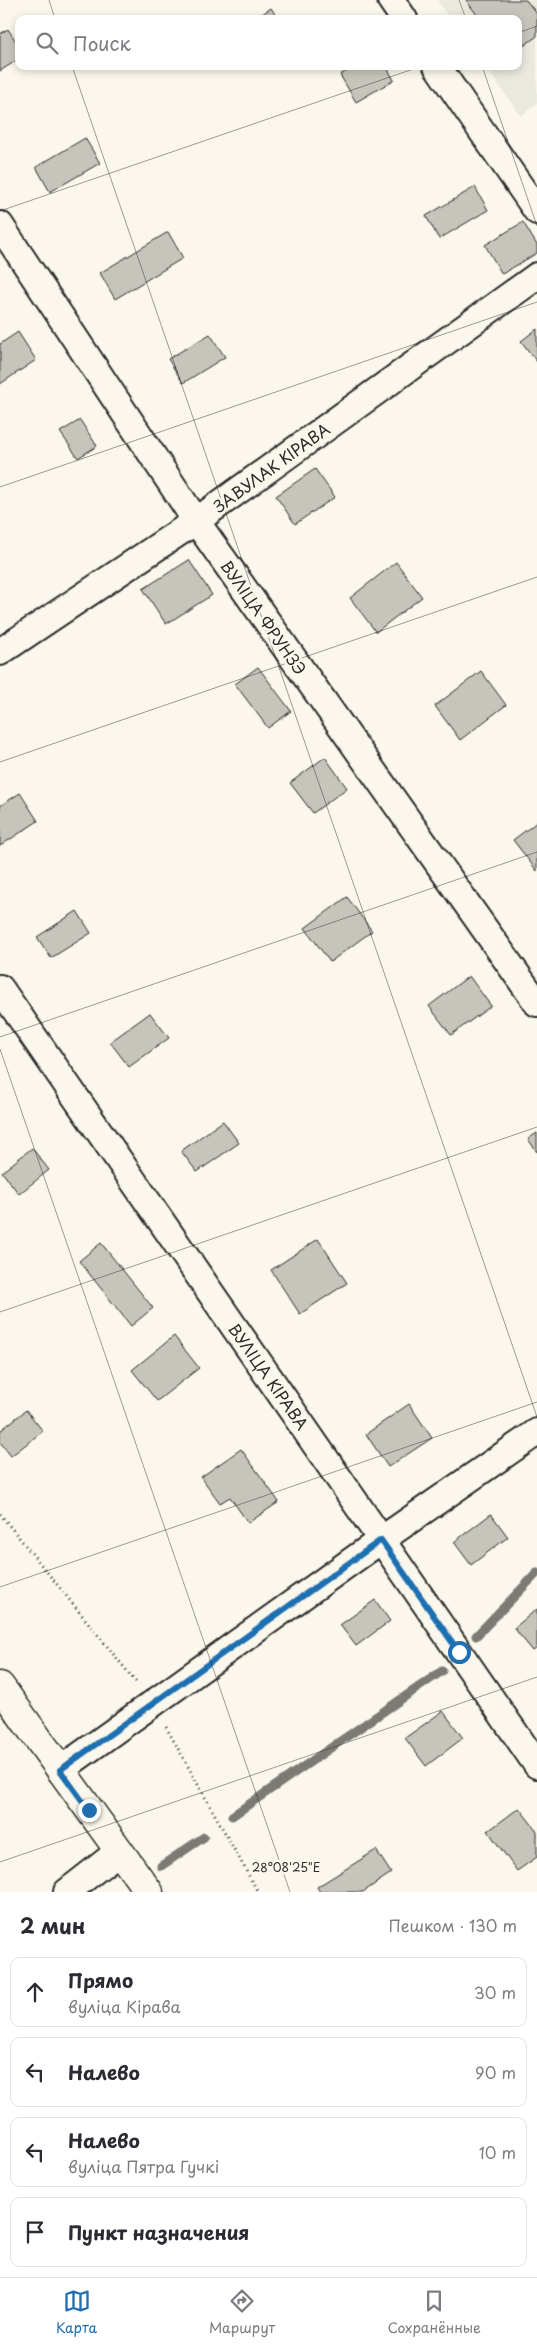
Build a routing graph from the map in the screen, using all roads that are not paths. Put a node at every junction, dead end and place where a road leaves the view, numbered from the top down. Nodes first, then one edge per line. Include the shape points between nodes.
1 (392, 0) edge
2 (401, 15) edge
3 (440, 70) edge
4 (537, 211) edge
5 (0, 226) edge
6 (537, 276) edge
7 (196, 521) junction
8 (0, 652) edge
9 (0, 988) edge
10 (537, 1003) edge
11 (537, 1432) edge
12 (381, 1540) junction
13 (0, 1686) edge
14 (537, 1765) edge
15 (60, 1770) junction
16 (118, 1852) junction
17 (67, 1892) edge
18 (148, 1892) edge

1 - 2 street
3 - 4 street
5 - 7 street, ВУЛІЦА ФРУНЗЭ
6 - 7 street, ЗАВУЛАК КІРАВА
7 - 8 street, ЗАВУЛАК КІРАВА
7 - 10 street, ВУЛІЦА ФРУНЗЭ
9 - 12 street, ВУЛІЦА КІРАВА
11 - 12 street
12 - 14 street, ВУЛІЦА КІРАВА
12 - 15 street
13 - 15 street
15 - 16 street
16 - 17 street
16 - 18 street

